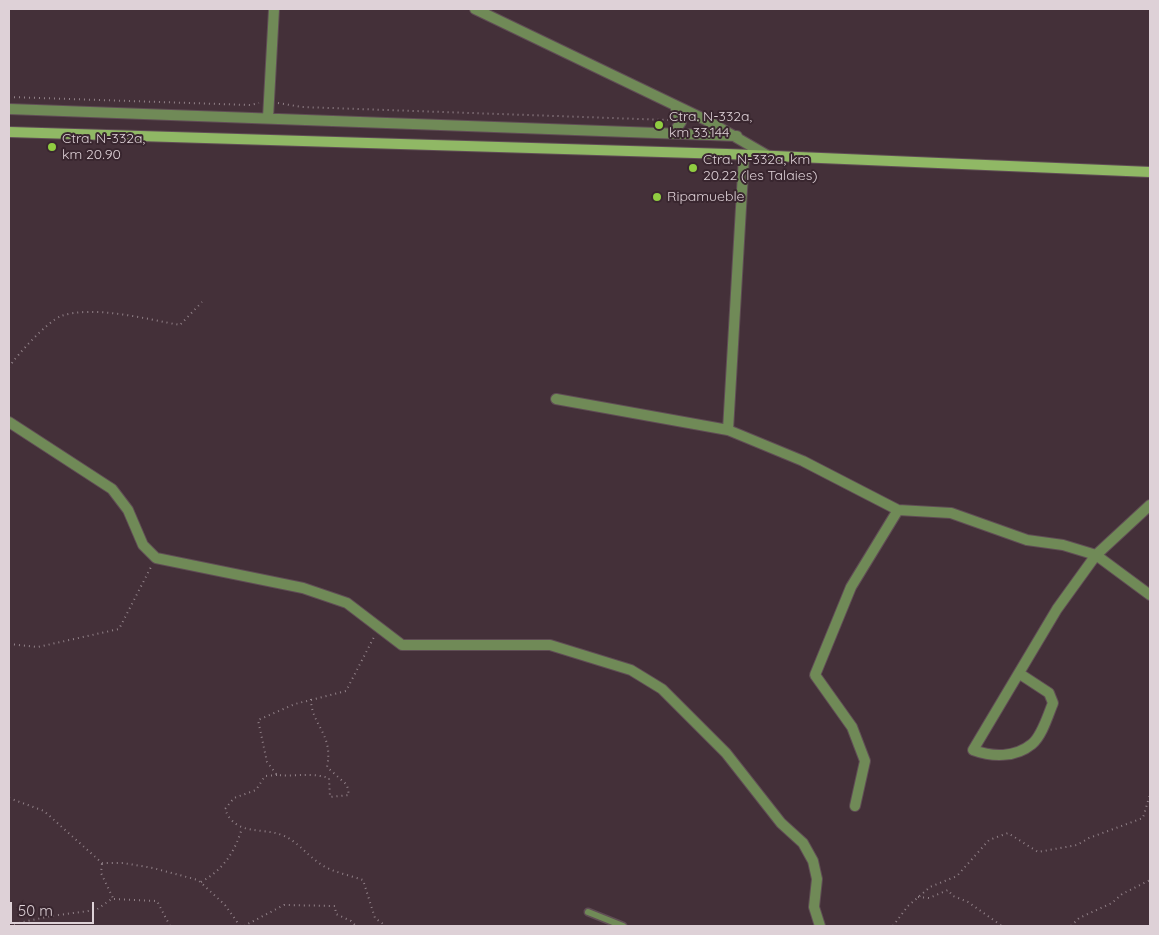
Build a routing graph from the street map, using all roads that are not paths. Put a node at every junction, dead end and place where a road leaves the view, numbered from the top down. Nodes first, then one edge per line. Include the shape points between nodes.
1 (274, 9) edge
2 (475, 9) edge
3 (675, 106) junction
4 (9, 109) edge
5 (268, 118) junction
6 (9, 132) edge
7 (674, 132) junction
8 (737, 136) junction
9 (744, 156) junction
10 (770, 157) junction
11 (1150, 172) edge
12 (556, 399) dead end
13 (9, 422) edge
14 (728, 430) junction
15 (1150, 505) edge
16 (898, 510) junction
17 (1096, 555) junction
18 (1150, 595) edge
19 (1020, 674) junction
20 (855, 806) dead end
21 (588, 912) dead end
22 (623, 926) edge
23 (820, 926) edge

1 - 5 street
2 - 3 street
3 - 7 street via 681,120
3 - 8 street
4 - 5 street
5 - 7 street
6 - 9 main road
7 - 8 street
8 - 10 street
9 - 10 main road
9 - 14 street
10 - 11 main road
12 - 14 street
13 - 23 street via 112,489 128,510 144,545 156,558 303,588 347,603 402,645 550,645 631,670 662,689 726,753 781,824 803,842 813,861 817,879 814,907
14 - 16 street via 803,461
15 - 17 street
16 - 17 street via 950,513 1027,540 1063,545
16 - 20 street via 851,587 815,675 852,728 865,761
17 - 18 street
17 - 19 street via 1057,609
19 - 19 street via 1049,693 1053,703 1032,744 1010,755 988,756 973,750
21 - 22 lane

